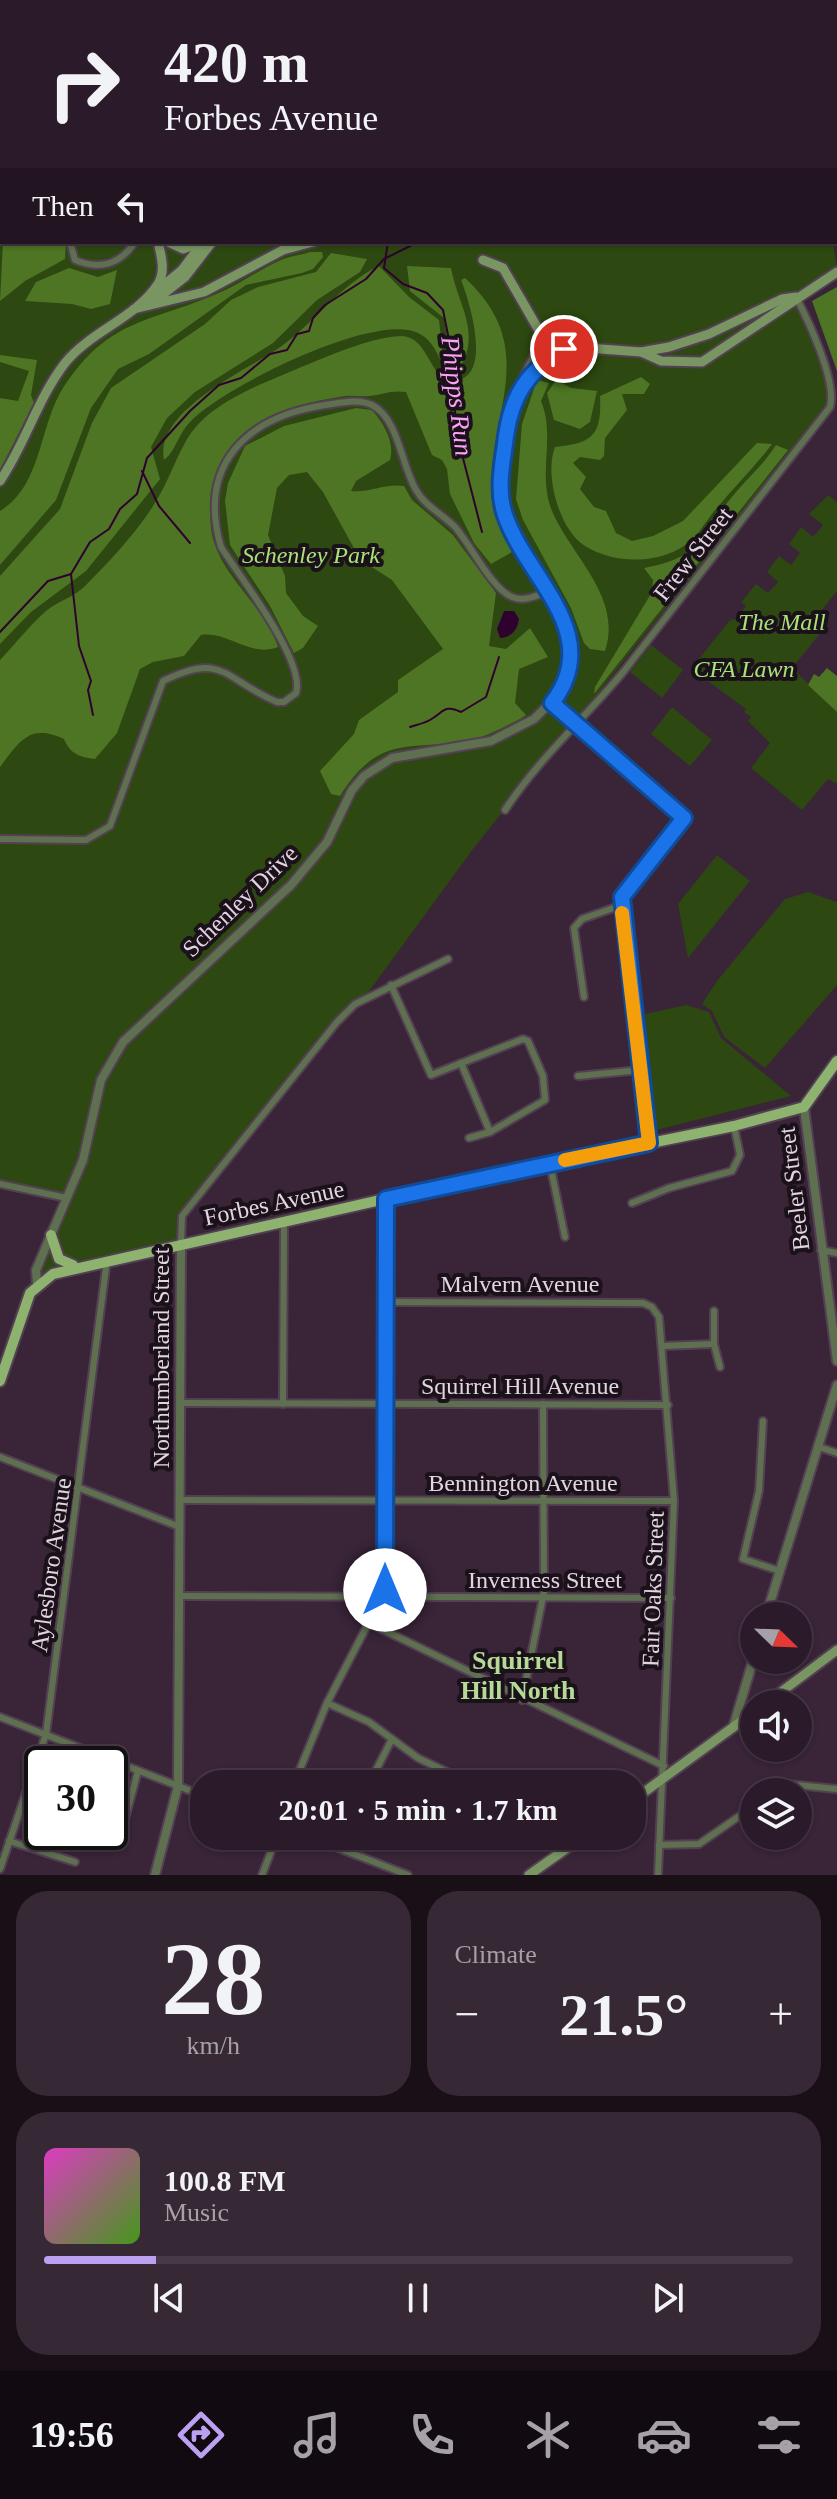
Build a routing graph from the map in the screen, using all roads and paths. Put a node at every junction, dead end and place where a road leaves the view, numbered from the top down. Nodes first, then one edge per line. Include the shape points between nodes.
1 (71, 244) edge
2 (134, 244) edge
3 (158, 244) edge
4 (174, 244) edge
5 (199, 244) edge
6 (202, 244) edge
7 (210, 244) edge
8 (286, 246) edge
9 (483, 260) dead end
10 (837, 272) edge
11 (796, 297) junction
12 (144, 303) junction
13 (543, 338) junction
14 (573, 346) junction
15 (641, 352) junction
16 (520, 385) junction
17 (0, 481) edge
18 (547, 592) junction
19 (552, 703) junction
20 (577, 722) junction
21 (505, 810) dead end
22 (0, 839) edge
23 (622, 905) junction
24 (448, 959) dead end
25 (391, 985) junction
26 (584, 997) dead end
27 (837, 1061) edge
28 (461, 1063) junction
29 (640, 1070) junction
30 (578, 1076) dead end
31 (804, 1107) junction
32 (734, 1126) junction
33 (490, 1132) junction
34 (469, 1138) dead end
35 (649, 1143) junction
36 (550, 1164) junction
37 (0, 1184) edge
38 (67, 1198) junction
39 (386, 1199) junction
40 (632, 1203) dead end
41 (284, 1222) junction
42 (51, 1235) junction
43 (565, 1237) dead end
44 (181, 1243) junction
45 (821, 1250) junction
46 (837, 1253) edge
47 (107, 1260) junction
48 (79, 1267) junction
49 (37, 1284) junction
50 (386, 1302) junction
51 (833, 1302) edge
52 (652, 1307) joint
53 (714, 1311) dead end
54 (714, 1344) junction
55 (662, 1346) junction
56 (837, 1361) edge
57 (720, 1367) dead end
58 (0, 1381) edge
59 (836, 1391) edge
60 (180, 1403) junction
61 (283, 1404) junction
62 (384, 1404) junction
63 (543, 1404) junction
64 (668, 1405) junction
65 (763, 1421) dead end
66 (819, 1447) junction
67 (837, 1453) edge
68 (0, 1457) edge
69 (80, 1488) junction
70 (180, 1500) junction
71 (385, 1501) junction
72 (544, 1501) junction
73 (674, 1501) junction
74 (180, 1527) junction
75 (780, 1571) junction
76 (179, 1596) junction
77 (382, 1597) junction
78 (543, 1598) junction
79 (671, 1598) junction
80 (770, 1602) edge
81 (367, 1622) junction
82 (383, 1630) junction
83 (837, 1650) edge
84 (749, 1674) edge
85 (784, 1690) edge
86 (522, 1700) junction
87 (327, 1703) junction
88 (0, 1717) edge
89 (740, 1723) edge
90 (733, 1728) junction
91 (46, 1734) junction
92 (392, 1739) junction
93 (664, 1766) junction
94 (300, 1770) edge
95 (376, 1770) edge
96 (443, 1770) edge
97 (138, 1771) junction
98 (663, 1778) junction
99 (178, 1786) junction
100 (812, 1787) edge
101 (837, 1789) edge
102 (190, 1791) edge
103 (646, 1791) edge
104 (128, 1808) edge
105 (740, 1816) edge
106 (9, 1841) junction
107 (659, 1845) junction
108 (272, 1850) edge
109 (344, 1850) edge
110 (562, 1850) edge
111 (75, 1862) dead end
112 (380, 1864) junction
113 (0, 1869) edge
114 (155, 1875) edge
115 (262, 1875) edge
116 (375, 1875) edge
117 (408, 1875) edge
118 (529, 1875) edge
119 (658, 1875) edge

1 - 2 street via 75,260 92,267 109,264
3 - 12 main road via 161,276
4 - 5 main road via 188,249
6 - 12 main road via 182,270
7 - 12 main road via 185,277
8 - 12 main road via 204,292
9 - 13 main road via 511,277
10 - 11 main road
11 - 15 main road via 709,334
11 - 15 main road via 776,316 702,362 661,361
11 - 20 street, Frew Street via 832,382 830,407 624,671
12 - 17 main road via 102,329 65,364
13 - 14 main road
13 - 16 street
14 - 15 main road
14 - 16 street via 545,360
16 - 18 street via 508,425 502,503
18 - 19 street via 564,620 571,649 565,683
18 - 22 street via 527,599 500,589 465,538 421,498 384,413 370,403 315,407 273,422 235,444 219,476 216,512 221,547 295,670 296,693 277,702 219,669 193,666 163,681 110,826 86,840
19 - 20 street
19 - 38 street, Schenley Drive via 534,719 491,741 392,758 364,776 327,842 291,885 123,1042 101,1080 89,1141
20 - 21 street, Frew Street
20 - 23 street via 684,818 622,897
23 - 26 street via 582,919 574,928
23 - 29 street
24 - 25 street, Northumberland Street
25 - 28 street via 428,1072 436,1074
25 - 44 street, Northumberland Street via 355,1004 329,1031 182,1216
27 - 31 main road
28 - 33 street
28 - 33 street via 523,1039 543,1076 545,1100
29 - 30 street
29 - 35 street
31 - 32 main road, Forbes Avenue
31 - 45 street, Beeler Street
32 - 35 main road, Forbes Avenue
32 - 40 street via 740,1155 732,1171
33 - 34 street
35 - 36 main road, Forbes Avenue
36 - 39 main road, Forbes Avenue
36 - 43 street
37 - 38 street
38 - 42 street, Schenley Drive
39 - 41 main road, Forbes Avenue
39 - 50 street
41 - 44 main road, Forbes Avenue
41 - 61 street
42 - 48 main road via 59,1259
42 - 49 street, Schenley Drive via 35,1274
44 - 47 main road, Forbes Avenue
44 - 60 street, Northumberland Street
45 - 46 street
45 - 51 street, Beeler Street
47 - 48 main road, Forbes Avenue
47 - 69 street, Aylesboro Avenue
48 - 49 main road, Forbes Avenue
49 - 58 main road via 25,1304
50 - 52 street, Malvern Avenue
50 - 62 street
51 - 56 street, Beeler Street
52 - 55 street, Fair Oaks Street via 659,1317
53 - 54 street
54 - 55 street
54 - 57 street
55 - 64 street, Fair Oaks Street
59 - 66 street
60 - 61 street, Squirrel Hill Avenue
60 - 70 street, Northumberland Street
61 - 62 street, Squirrel Hill Avenue
62 - 63 street, Squirrel Hill Avenue
62 - 71 street
63 - 64 street, Squirrel Hill Avenue
63 - 72 street
64 - 73 street, Fair Oaks Street
65 - 75 street via 759,1491 743,1559
66 - 67 street
66 - 75 street
68 - 69 street
69 - 74 street
69 - 91 street, Aylesboro Avenue
70 - 71 street, Bennington Avenue
70 - 74 street, Northumberland Street
71 - 72 street, Bennington Avenue
71 - 77 street
72 - 73 street, Bennington Avenue
72 - 78 street
73 - 79 street, Fair Oaks Street
74 - 76 street, Northumberland Street
75 - 80 street
76 - 77 street, Inverness Street
76 - 99 street, Northumberland Street
77 - 78 street, Inverness Street
77 - 81 street
77 - 82 street
78 - 79 street, Inverness Street
78 - 86 street
79 - 93 street, Fair Oaks Street
81 - 82 street
81 - 87 street
82 - 86 street
83 - 85 main road
84 - 90 street
86 - 93 street
87 - 92 street
87 - 94 street
88 - 91 street
89 - 90 main road
90 - 98 main road
91 - 97 street
91 - 106 street, Aylesboro Avenue
92 - 95 street
92 - 96 street
93 - 98 street, Fair Oaks Street
97 - 99 street
97 - 104 street
98 - 103 main road
98 - 107 street, Fair Oaks Street
99 - 102 street
99 - 114 street, Northumberland Street
100 - 101 street
105 - 107 street via 699,1844
106 - 111 street
106 - 113 street, Aylesboro Avenue
107 - 119 street, Fair Oaks Street
108 - 115 street
109 - 112 street
110 - 118 main road
112 - 116 street
112 - 117 street

